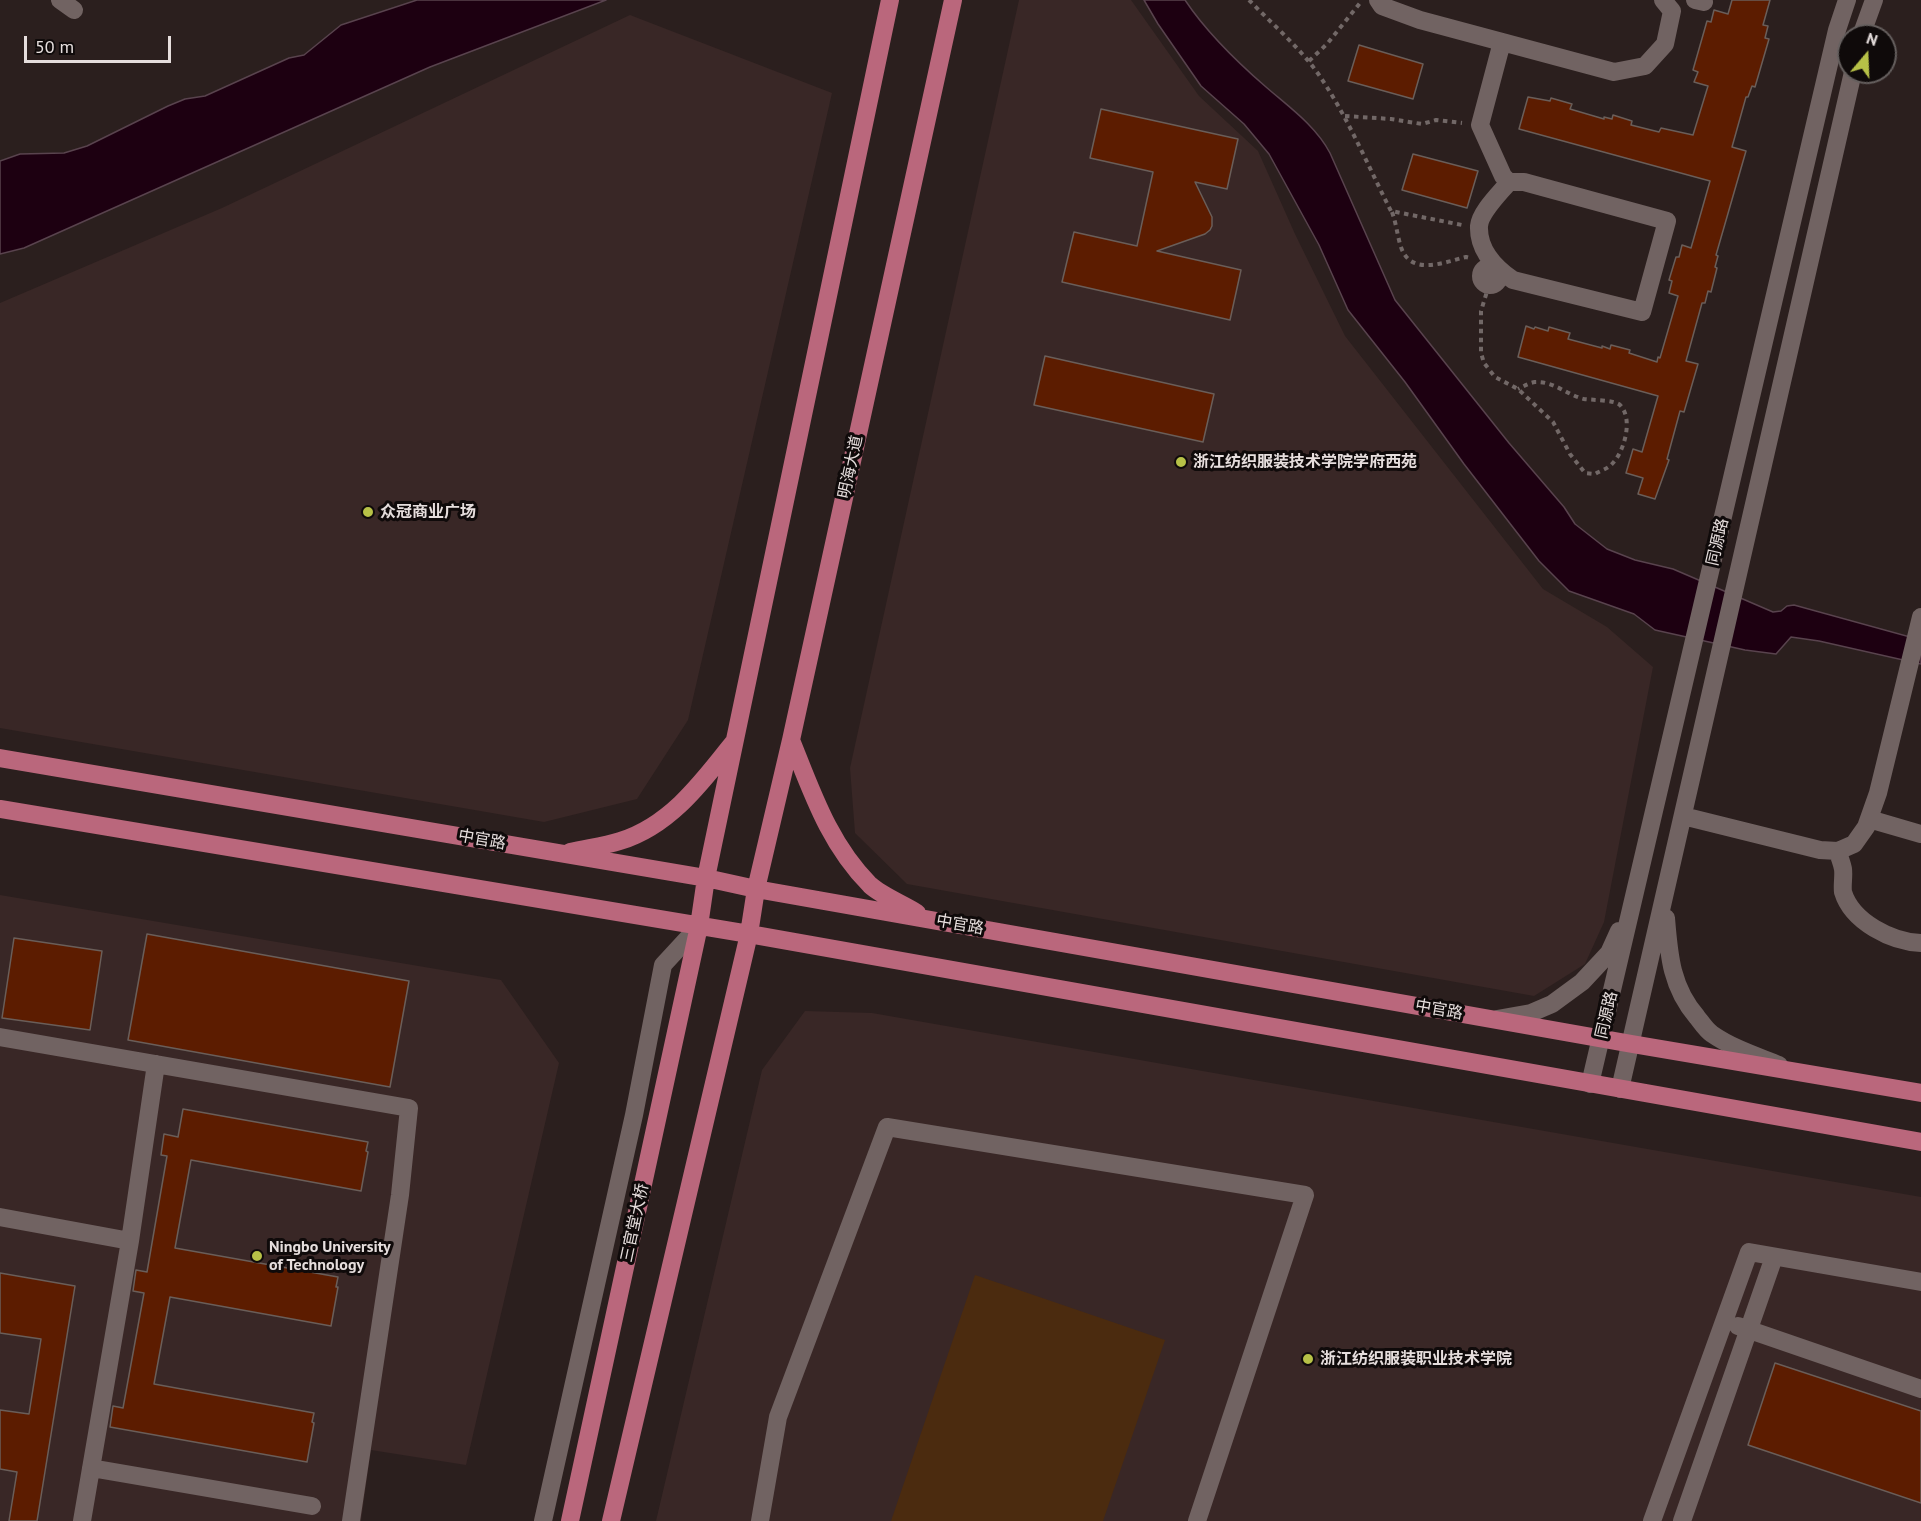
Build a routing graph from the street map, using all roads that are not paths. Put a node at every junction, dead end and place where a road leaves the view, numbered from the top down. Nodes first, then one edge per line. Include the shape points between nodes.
1 (890, 0) edge
2 (953, 0) edge
3 (1378, 0) edge
4 (1663, 0) edge
5 (1847, 0) edge
6 (1874, 0) edge
7 (1865, 24) edge
8 (1502, 42) junction
9 (1850, 84) edge
10 (1509, 182) junction
11 (1921, 617) edge
12 (736, 739) junction
13 (791, 740) junction
14 (0, 758) edge
15 (0, 809) edge
16 (1683, 816) junction
17 (1869, 819) junction
18 (1921, 834) edge
19 (1838, 851) junction
20 (561, 854) junction
21 (706, 878) junction
22 (756, 889) junction
23 (1636, 891) junction
24 (1665, 896) junction
25 (929, 920) junction
26 (699, 926) junction
27 (748, 934) junction
28 (1921, 943) edge
29 (1496, 1020) junction
30 (0, 1037) edge
31 (1602, 1038) junction
32 (1632, 1044) junction
33 (156, 1064) junction
34 (1789, 1070) junction
35 (1590, 1084) junction
36 (1620, 1089) junction
37 (1921, 1093) edge
38 (1921, 1142) edge
39 (0, 1217) edge
40 (130, 1241) junction
41 (1774, 1257) junction
42 (1921, 1282) edge
43 (1725, 1321) junction
44 (1749, 1329) junction
45 (1921, 1389) edge
46 (91, 1468) junction
47 (312, 1506) dead end
48 (82, 1521) edge
49 (351, 1521) edge
50 (543, 1521) edge
51 (570, 1521) edge
52 (612, 1521) edge
53 (760, 1521) edge
54 (1197, 1521) edge
55 (1652, 1521) edge
56 (1682, 1521) edge

1 - 12 main road
2 - 13 main road, 明海大道
3 - 8 street via 1382,6 1420,20
4 - 8 street via 1672,12 1665,44 1645,66 1614,72
5 - 23 street, 同源路
6 - 7 street
8 - 10 street via 1480,125
9 - 16 street, 同源路
10 - 10 street via 1524,182 1667,221 1642,312 1490,274 1479,224
11 - 17 street
12 - 20 main road via 694,793 654,825 622,841
12 - 21 main road
13 - 22 main road, 明海大道
13 - 25 main road via 823,821 839,848 871,886
14 - 20 main road, 中官路
15 - 26 main road
16 - 19 street
16 - 24 street, 同源路
17 - 18 street
17 - 19 street via 1854,844
19 - 28 street via 1843,892 1853,911 1878,931
20 - 21 main road, 中官路
21 - 22 main road, 中官路
21 - 26 main road
22 - 25 main road, 中官路
22 - 27 main road, 明海大道
23 - 29 street via 1609,953 1582,982 1552,1004
23 - 31 street, 同源路
24 - 32 street, 同源路
24 - 34 street via 1675,984 1688,1007 1710,1033
25 - 29 main road, 中官路
26 - 27 main road
26 - 50 street via 663,965 634,1115
26 - 51 main road, 三官堂大桥
27 - 35 main road
27 - 52 main road
29 - 31 main road, 中官路
30 - 33 street
31 - 32 main road, 中官路
31 - 35 street, 同源路
32 - 34 main road, 中官路
32 - 36 street, 同源路
33 - 40 street
33 - 49 street via 409,1108 400,1195
34 - 37 main road, 中官路
35 - 36 main road
36 - 38 main road
39 - 40 street
40 - 46 street
41 - 42 street
41 - 43 street via 1749,1252
41 - 44 street
43 - 44 street
43 - 55 street
44 - 45 street
44 - 56 street
46 - 47 street
46 - 48 street
53 - 54 street via 778,1417 887,1127 1305,1195

